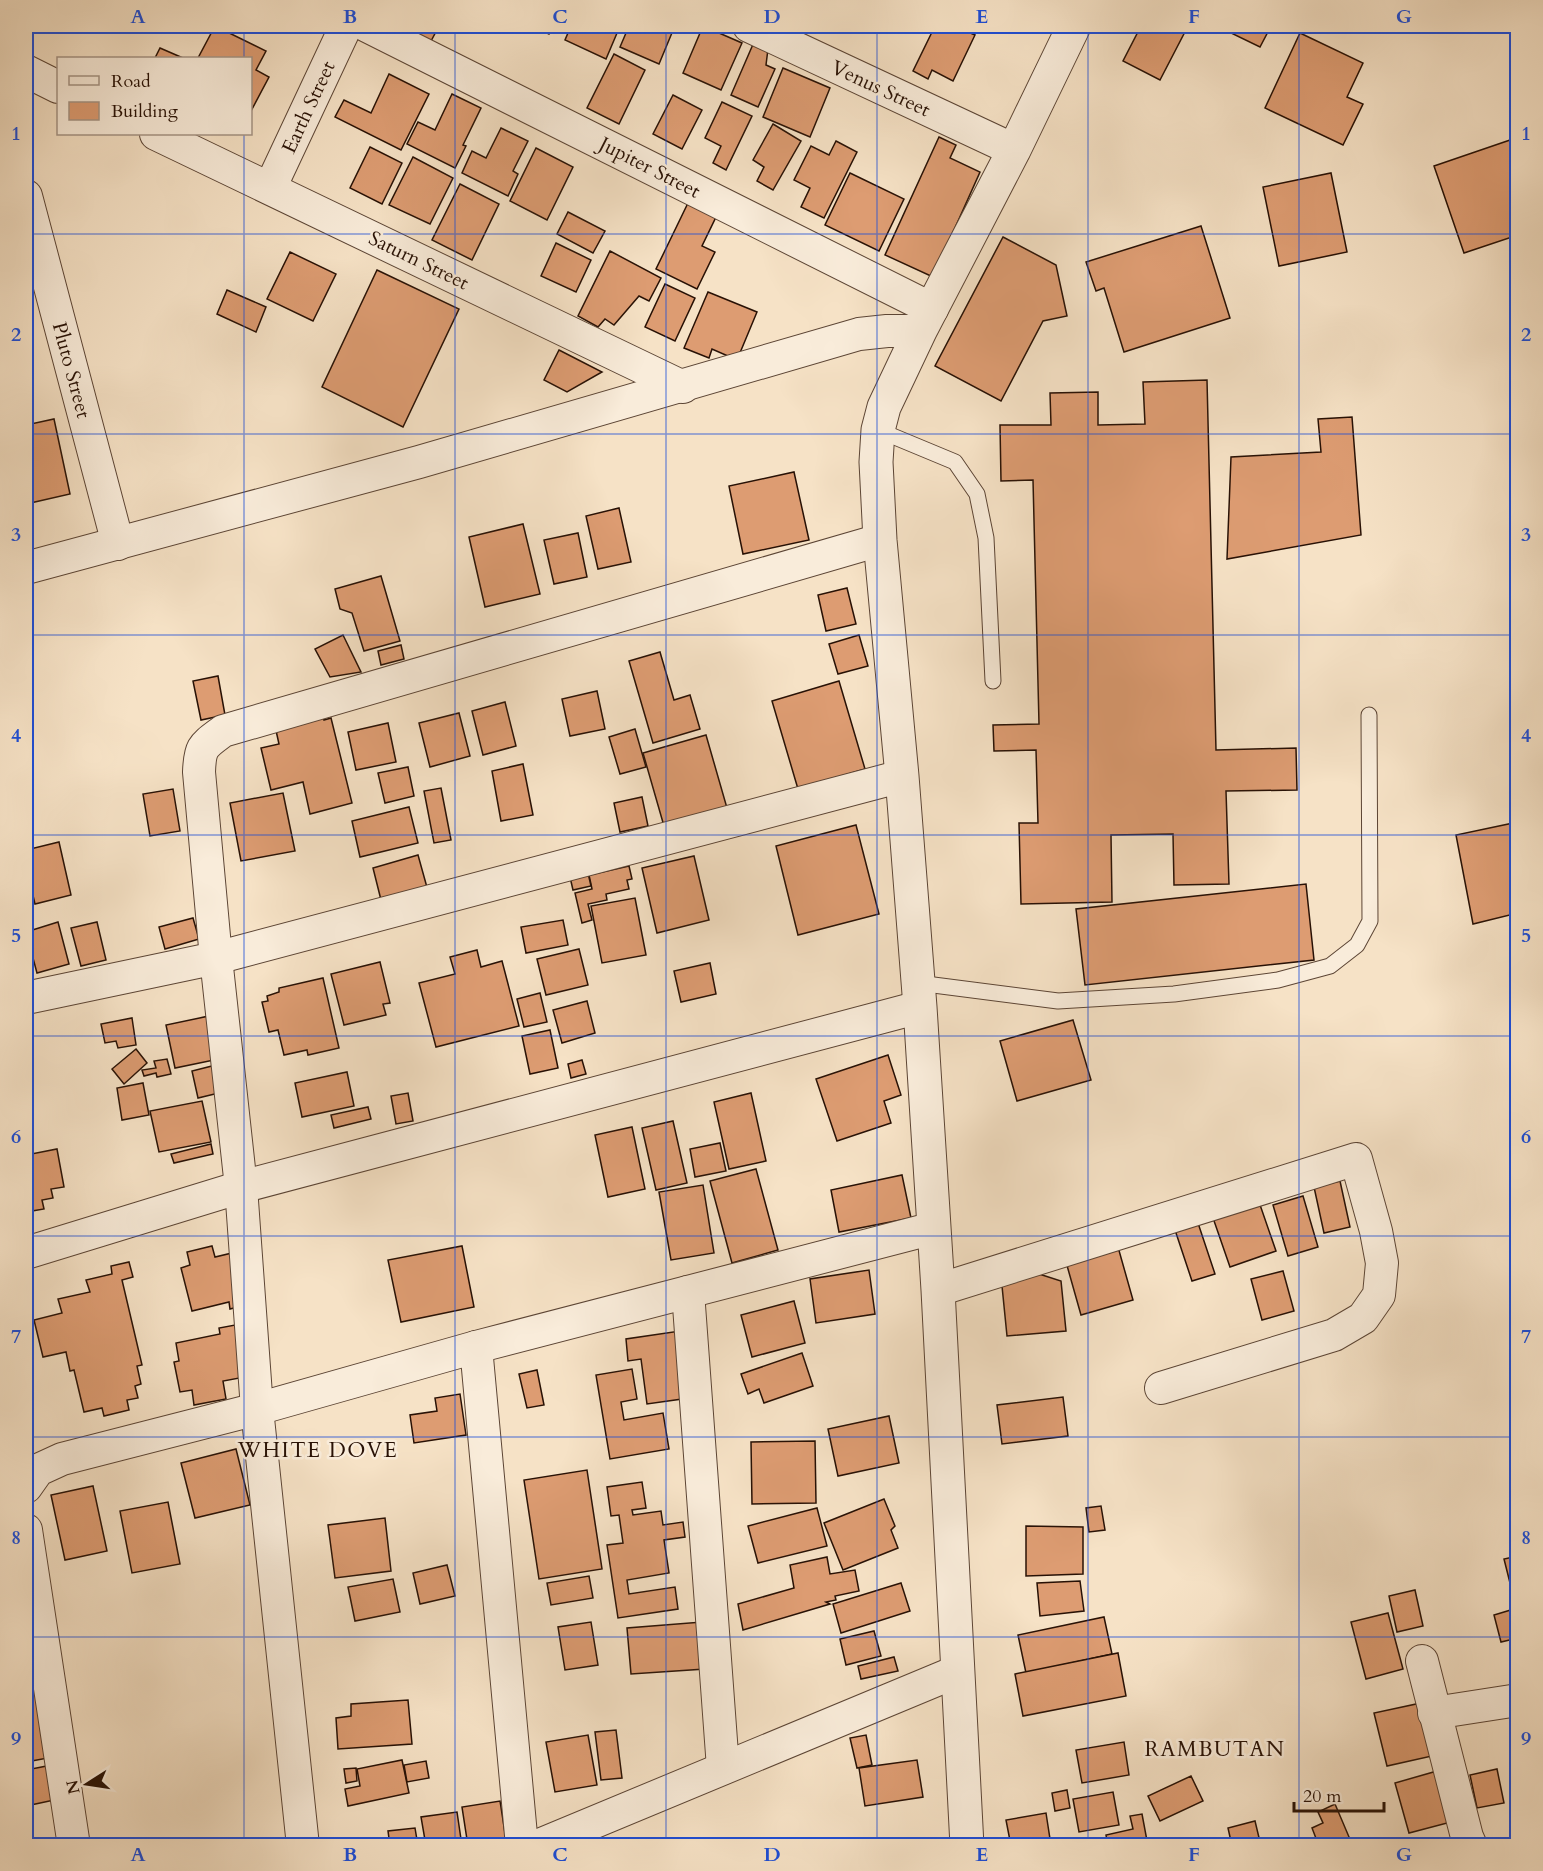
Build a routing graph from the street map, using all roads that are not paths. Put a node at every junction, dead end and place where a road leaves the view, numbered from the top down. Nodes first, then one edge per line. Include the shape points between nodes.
1 (346, 26) edge
2 (367, 26) edge
3 (749, 26) edge
4 (1074, 26) edge
5 (26, 71) edge
6 (57, 86) edge
7 (158, 135) edge
8 (1014, 150) junction
9 (270, 188) junction
10 (26, 196) edge
11 (926, 320) junction
12 (683, 387) junction
13 (878, 430) junction
14 (880, 540) junction
15 (118, 544) junction
16 (26, 568) edge
17 (993, 681) dead end
18 (1369, 715) dead end
19 (902, 776) junction
20 (216, 958) junction
21 (919, 995) junction
22 (26, 998) edge
23 (241, 1186) junction
24 (934, 1228) junction
25 (26, 1253) edge
26 (938, 1290) junction
27 (688, 1292) junction
28 (476, 1347) junction
29 (1161, 1388) dead end
30 (257, 1409) junction
31 (26, 1487) edge
32 (26, 1545) edge
33 (1422, 1661) dead end
34 (958, 1671) junction
35 (1518, 1700) edge
36 (1434, 1713) junction
37 (723, 1768) junction
38 (1461, 1843) edge
39 (74, 1845) edge
40 (303, 1845) edge
41 (522, 1845) edge
42 (537, 1845) edge
43 (967, 1845) edge

1 - 9 street, Earth Street
2 - 11 street, Jupiter Street
3 - 8 street, Venus Street
4 - 8 street
5 - 6 street
7 - 9 street, Saturn Street
8 - 11 street
9 - 12 street, Saturn Street
10 - 15 street, Pluto Street
11 - 12 street via 859,334
11 - 13 street via 884,407
12 - 15 street
13 - 14 street
13 - 17 lane via 955,462 977,494 986,538
14 - 19 street
14 - 20 street via 223,731 200,752 198,772
15 - 16 street
18 - 21 lane via 1370,921 1357,945 1330,966 1278,980 1174,994 1058,1001
19 - 20 street
19 - 21 street
20 - 22 street
20 - 23 street
21 - 23 street
21 - 24 street
23 - 25 street
23 - 30 street
24 - 26 street
24 - 27 street
26 - 29 street via 1356,1159 1382,1263 1379,1295 1363,1318 1334,1335
26 - 34 street
27 - 28 street
27 - 37 street
28 - 30 street
28 - 41 street
30 - 31 street via 62,1459 38,1470
30 - 40 street
32 - 39 street
33 - 36 street
34 - 37 street
34 - 43 street
35 - 36 street
36 - 38 street
37 - 42 street

